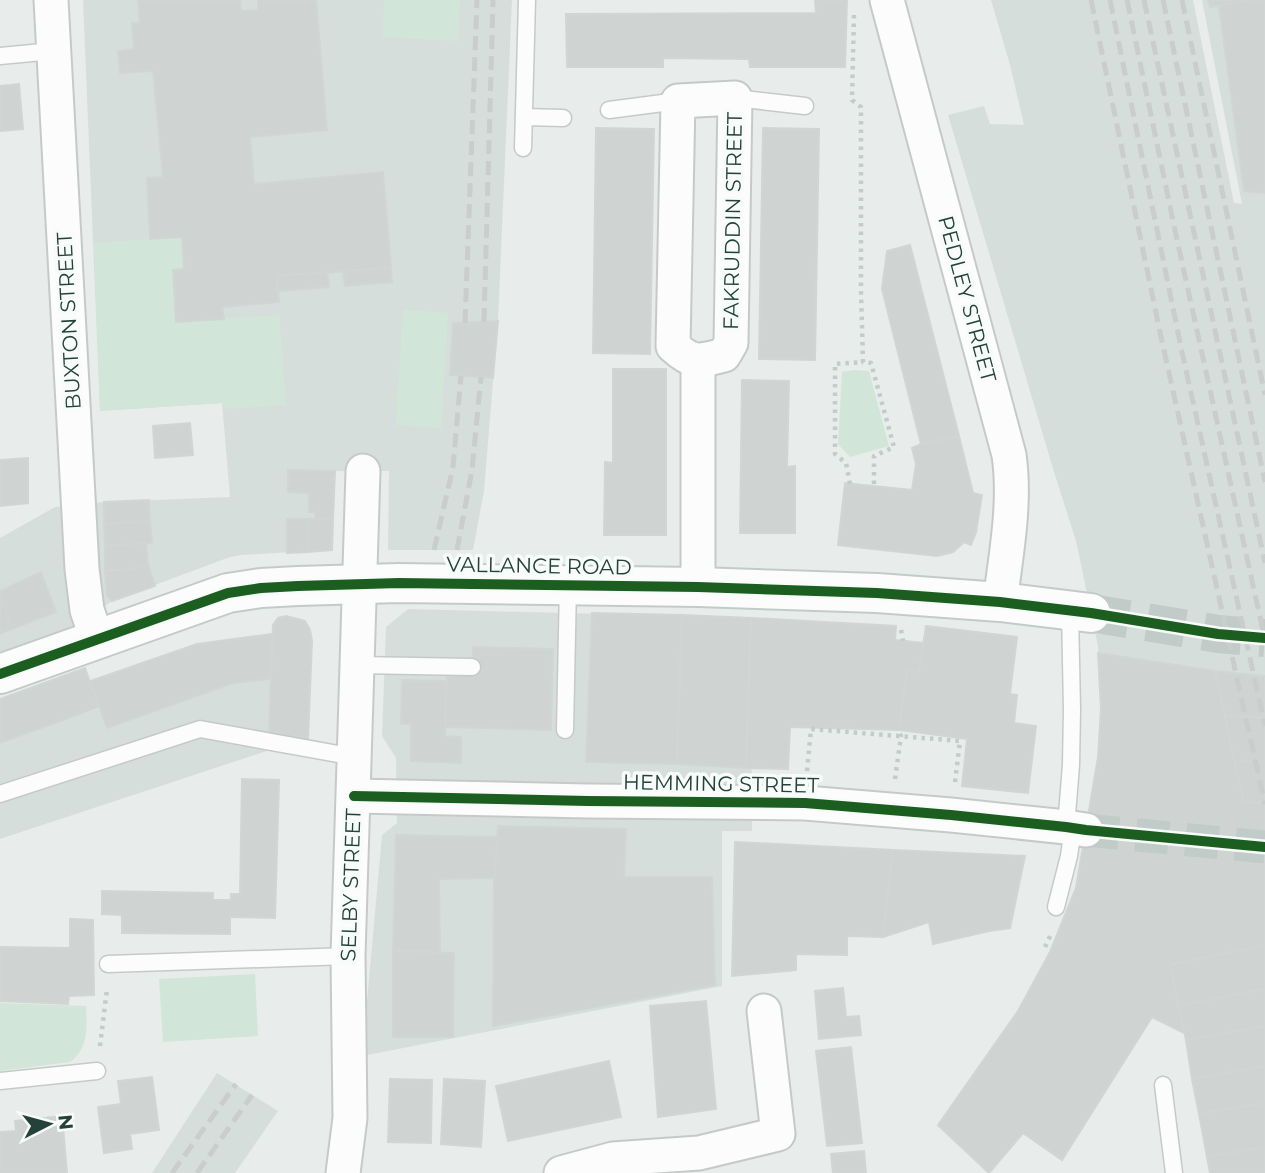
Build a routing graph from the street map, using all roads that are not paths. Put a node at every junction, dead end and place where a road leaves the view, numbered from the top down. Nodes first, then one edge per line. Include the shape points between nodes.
1 (51, 0) edge
2 (527, 0) edge
3 (887, 0) edge
4 (53, 51) junction
5 (0, 56) edge
6 (735, 98) junction
7 (678, 101) junction
8 (805, 106) dead end
9 (609, 110) dead end
10 (524, 117) junction
11 (563, 118) dead end
12 (523, 148) dead end
13 (698, 362) junction
14 (363, 471) dead end
15 (360, 584) junction
16 (568, 585) junction
17 (698, 587) junction
18 (1000, 602) junction
19 (1081, 612) joint
20 (97, 639) junction
21 (358, 664) junction
22 (472, 667) dead end
23 (0, 674) edge
24 (565, 730) dead end
25 (355, 757) junction
26 (0, 794) edge
27 (354, 796) junction
28 (1075, 828) junction
29 (1056, 907) dead end
30 (348, 956) junction
31 (108, 964) road end
32 (764, 1011) dead end
33 (97, 1071) road end
34 (0, 1081) edge
35 (1163, 1085) dead end
36 (343, 1173) edge
37 (561, 1173) edge
38 (1174, 1173) edge

1 - 4 street, BUXTON STREET
2 - 10 lane
3 - 18 street, PEDLEY STREET via 1009,455 1012,485
4 - 5 lane
4 - 20 street, BUXTON STREET via 82,569 87,610
6 - 7 street, FAKRUDDIN STREET
6 - 8 lane
6 - 13 street, FAKRUDDIN STREET via 731,344 724,355
7 - 9 lane
7 - 13 street via 673,346
10 - 11 lane
10 - 12 lane
13 - 17 street
14 - 15 street, SELBY STREET
15 - 16 main road, VALLANCE ROAD
15 - 20 main road, VALLANCE ROAD via 228,593
15 - 21 street, SELBY STREET
16 - 17 main road, VALLANCE ROAD
16 - 24 lane via 559,669
17 - 18 main road, VALLANCE ROAD
18 - 19 main road, VALLANCE ROAD
19 - 28 lane via 1072,710
20 - 23 main road, VALLANCE ROAD
21 - 22 lane
21 - 25 street, SELBY STREET
25 - 26 lane via 200,729
25 - 27 street, SELBY STREET
27 - 28 street, HEMMING STREET via 805,803
27 - 30 street, SELBY STREET
28 - 29 lane
30 - 31 lane
30 - 36 street, SELBY STREET via 350,1118
32 - 37 street via 778,1134 699,1153 613,1159
33 - 34 lane
35 - 38 lane

